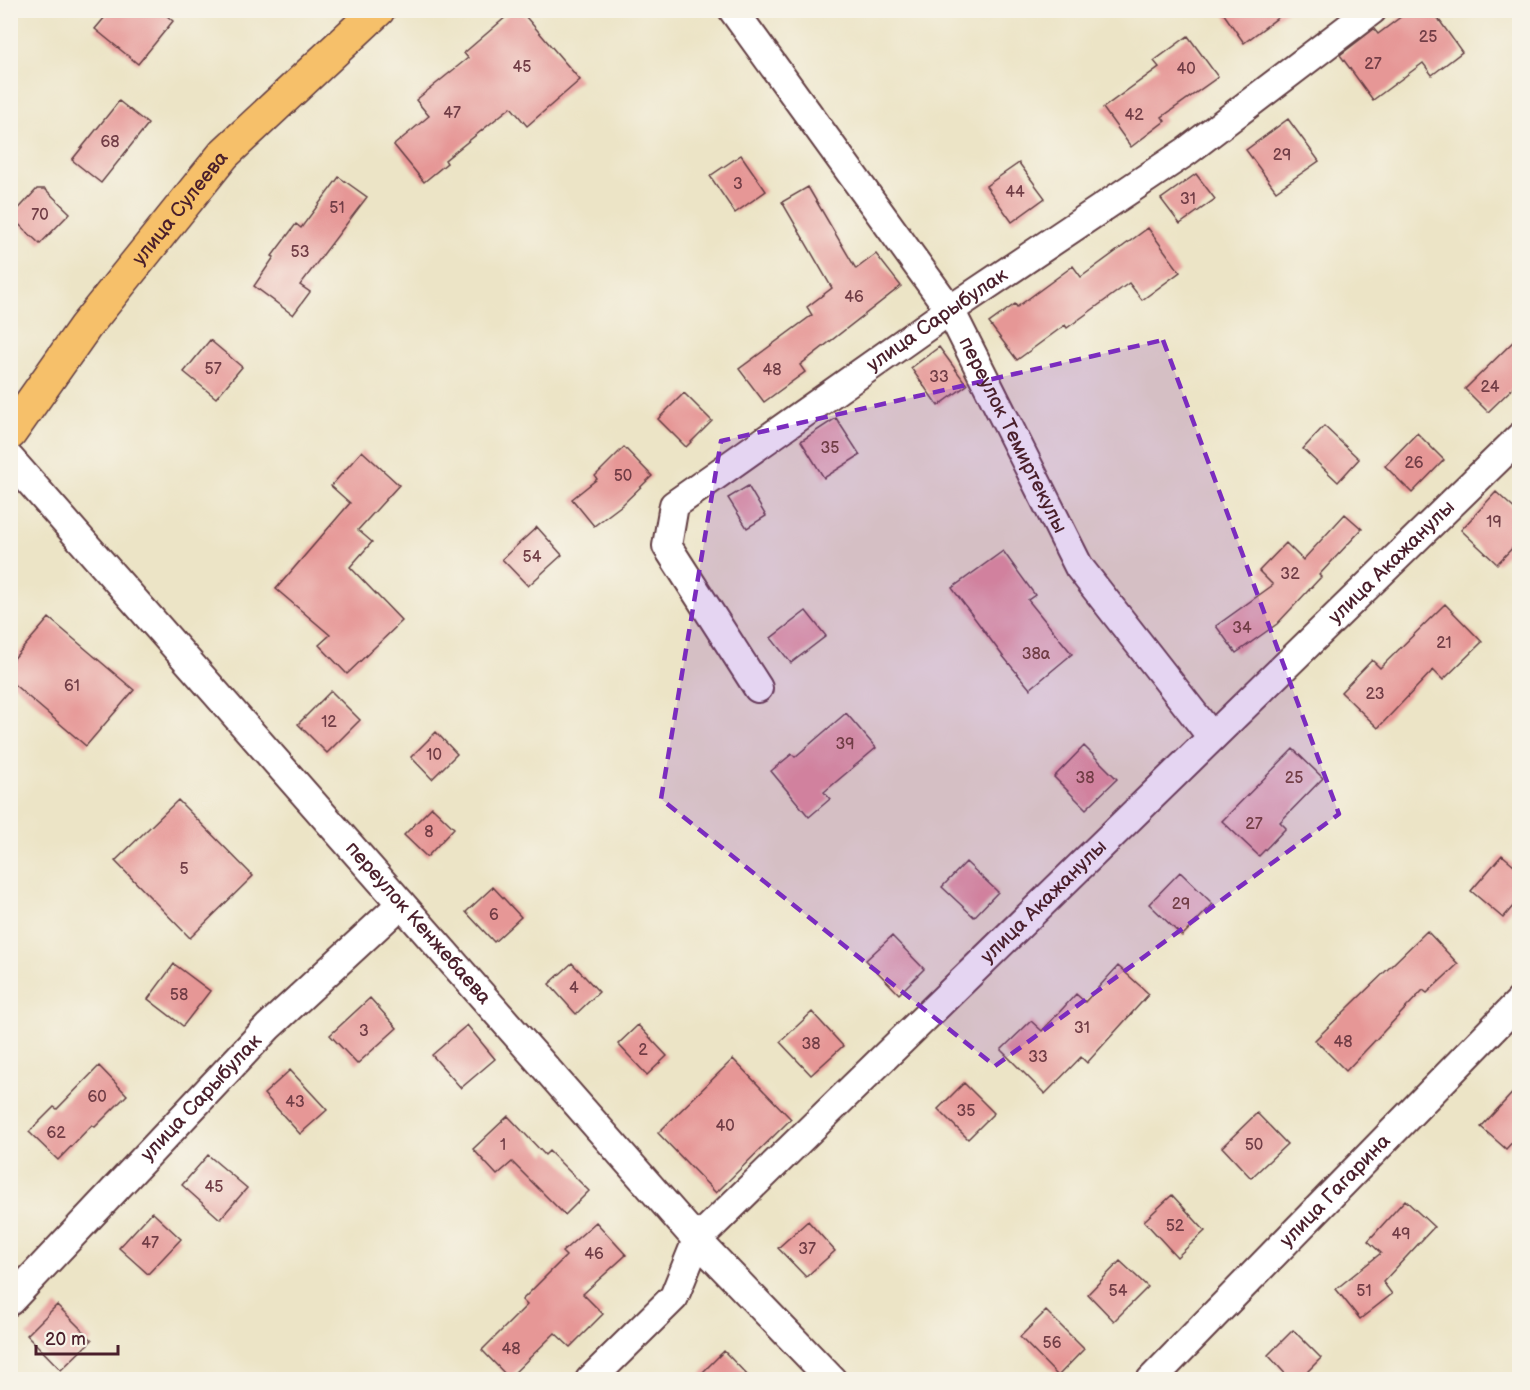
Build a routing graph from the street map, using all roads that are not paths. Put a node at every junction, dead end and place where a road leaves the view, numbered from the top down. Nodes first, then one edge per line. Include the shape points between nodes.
1 (378, 10) edge
2 (733, 10) edge
3 (1372, 10) edge
4 (950, 310) junction
5 (10, 433) edge
6 (1520, 436) edge
7 (10, 459) edge
8 (758, 688) dead end
9 (1212, 737) junction
10 (401, 904) junction
11 (1520, 1001) edge
12 (697, 1240) junction
13 (10, 1300) edge
14 (590, 1380) edge
15 (832, 1380) edge
16 (1151, 1380) edge

1 - 5 main road, улица Сулеева via 224,154 85,327
2 - 4 street, переулок Темиртекулы
3 - 4 street, улица Сарыбулак via 1187,151
4 - 8 street, улица Сарыбулак via 674,505 667,546
4 - 9 street, переулок Темиртекулы via 1079,567
6 - 9 street, улица Акажанулы
7 - 10 street, переулок Кенжебаева
9 - 12 street, улица Акажанулы
10 - 12 street, переулок Кенжебаева
10 - 13 street, улица Сарыбулак via 268,1027
11 - 16 street, улица Гагарина
12 - 14 street, улица Акажанулы via 674,1298
12 - 15 street, переулок Кенжебаева

